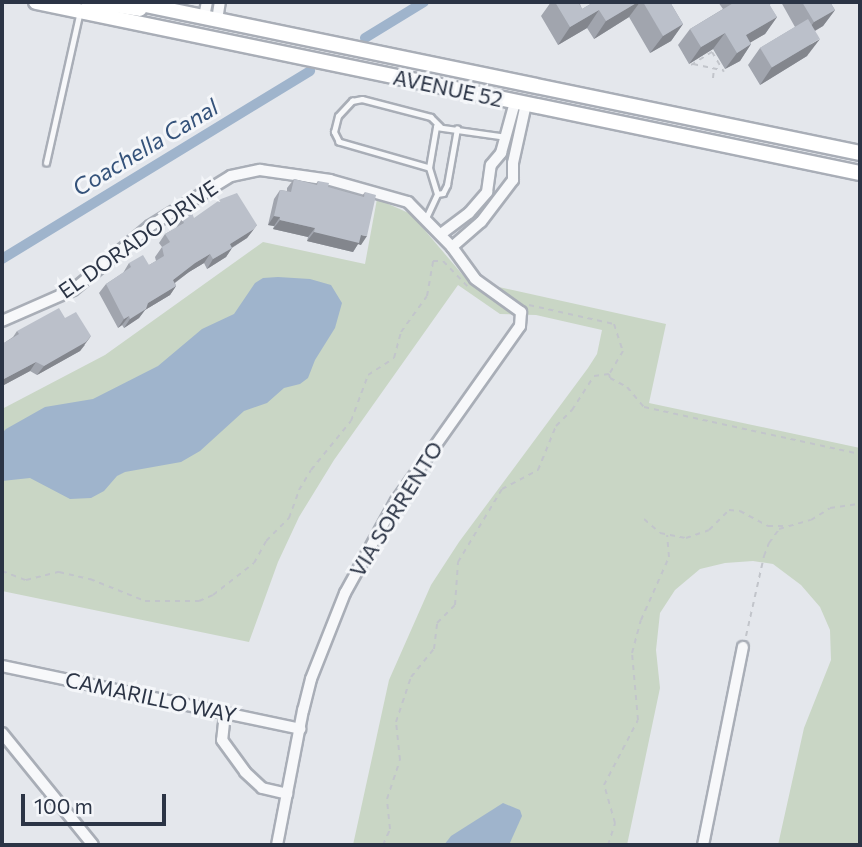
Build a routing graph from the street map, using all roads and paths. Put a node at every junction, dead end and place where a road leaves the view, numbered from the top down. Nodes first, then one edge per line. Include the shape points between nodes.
1 (36, 2) edge
2 (131, 2) edge
3 (207, 2) edge
4 (220, 2) edge
5 (162, 8) junction
6 (83, 12) junction
7 (211, 18) junction
8 (133, 22) junction
9 (714, 68) junction
10 (713, 78) dead end
11 (504, 79) junction
12 (412, 80) junction
13 (603, 100) junction
14 (521, 103) junction
15 (440, 126) junction
16 (457, 129) junction
17 (506, 137) junction
18 (803, 142) junction
19 (718, 143) junction
20 (860, 153) edge
21 (46, 163) dead end
22 (429, 168) junction
23 (860, 173) edge
24 (489, 180) junction
25 (506, 187) junction
26 (437, 194) junction
27 (425, 220) junction
28 (441, 234) junction
29 (452, 247) junction
30 (476, 290) dead end
31 (524, 309) junction
32 (2, 321) edge
33 (609, 374) junction
34 (860, 454) edge
35 (860, 504) edge
36 (644, 519) dead end
37 (791, 526) junction
38 (667, 535) junction
39 (2, 571) edge
40 (743, 647) joint
41 (2, 666) edge
42 (225, 713) junction
43 (300, 729) junction
44 (2, 733) edge
45 (287, 794) junction
46 (93, 845) edge
47 (277, 845) edge
48 (383, 845) edge
49 (608, 845) edge
50 (703, 845) edge

1 - 6 main road, AVENUE 52
2 - 5 main road, AVENUE 52
3 - 7 street
4 - 7 street
5 - 6 main road via 130,9 102,3 90,4
5 - 7 main road, AVENUE 52
6 - 8 main road, AVENUE 52
6 - 21 lane
7 - 8 main road via 209,27 203,29 167,21
7 - 11 main road, AVENUE 52
8 - 12 main road, AVENUE 52
9 - 9 path via 723,71 714,53 693,63
9 - 10 path
11 - 12 main road via 499,89 453,80
11 - 13 main road, AVENUE 52
12 - 14 main road, AVENUE 52
13 - 14 main road via 567,102 521,93
13 - 18 main road, AVENUE 52
14 - 17 street
14 - 19 main road, AVENUE 52
14 - 25 street via 513,180
15 - 16 lane
15 - 22 lane via 435,131
15 - 22 lane via 431,117 362,99 344,108 336,124 334,132 340,142
16 - 17 lane
16 - 26 lane via 447,186
17 - 24 street via 491,165
18 - 19 main road via 798,151 744,141
18 - 20 main road, AVENUE 52
19 - 23 main road, AVENUE 52
22 - 26 lane
24 - 25 street
24 - 28 street via 487,192 469,213
25 - 29 street via 481,222
26 - 27 lane
27 - 28 street, EL DORADO DRIVE
27 - 32 street, EL DORADO DRIVE via 408,202 330,180 260,170 231,176 150,226 73,290
28 - 29 street, EL DORADO DRIVE
29 - 31 street, EL DORADO DRIVE via 475,279
30 - 39 path via 460,282 443,261 433,261 427,296 401,332 394,358 368,375 351,421 299,490 289,518 271,534 254,563 213,596 199,601 145,601 60,572 26,580
31 - 33 path via 614,324 623,351
31 - 43 street, VIA SORRENTO via 520,326 368,547 311,679
33 - 34 path via 644,407
33 - 48 path via 597,374 590,380 554,430 538,470 502,489 458,562 456,601 437,623 434,649 411,677 396,722 400,760 387,799 390,829
35 - 37 path via 830,508
36 - 38 path
37 - 38 path via 768,526 729,510 701,535
37 - 40 path via 779,529 769,543
38 - 49 path via 669,557 632,653 638,720 604,785 615,823
40 - 50 street
41 - 42 street, CAMARILLO WAY
42 - 43 street, CAMARILLO WAY
42 - 45 street via 222,740 244,772 262,788
43 - 45 street, VIA SORRENTO
44 - 46 street
45 - 47 street, VIA SORRENTO

